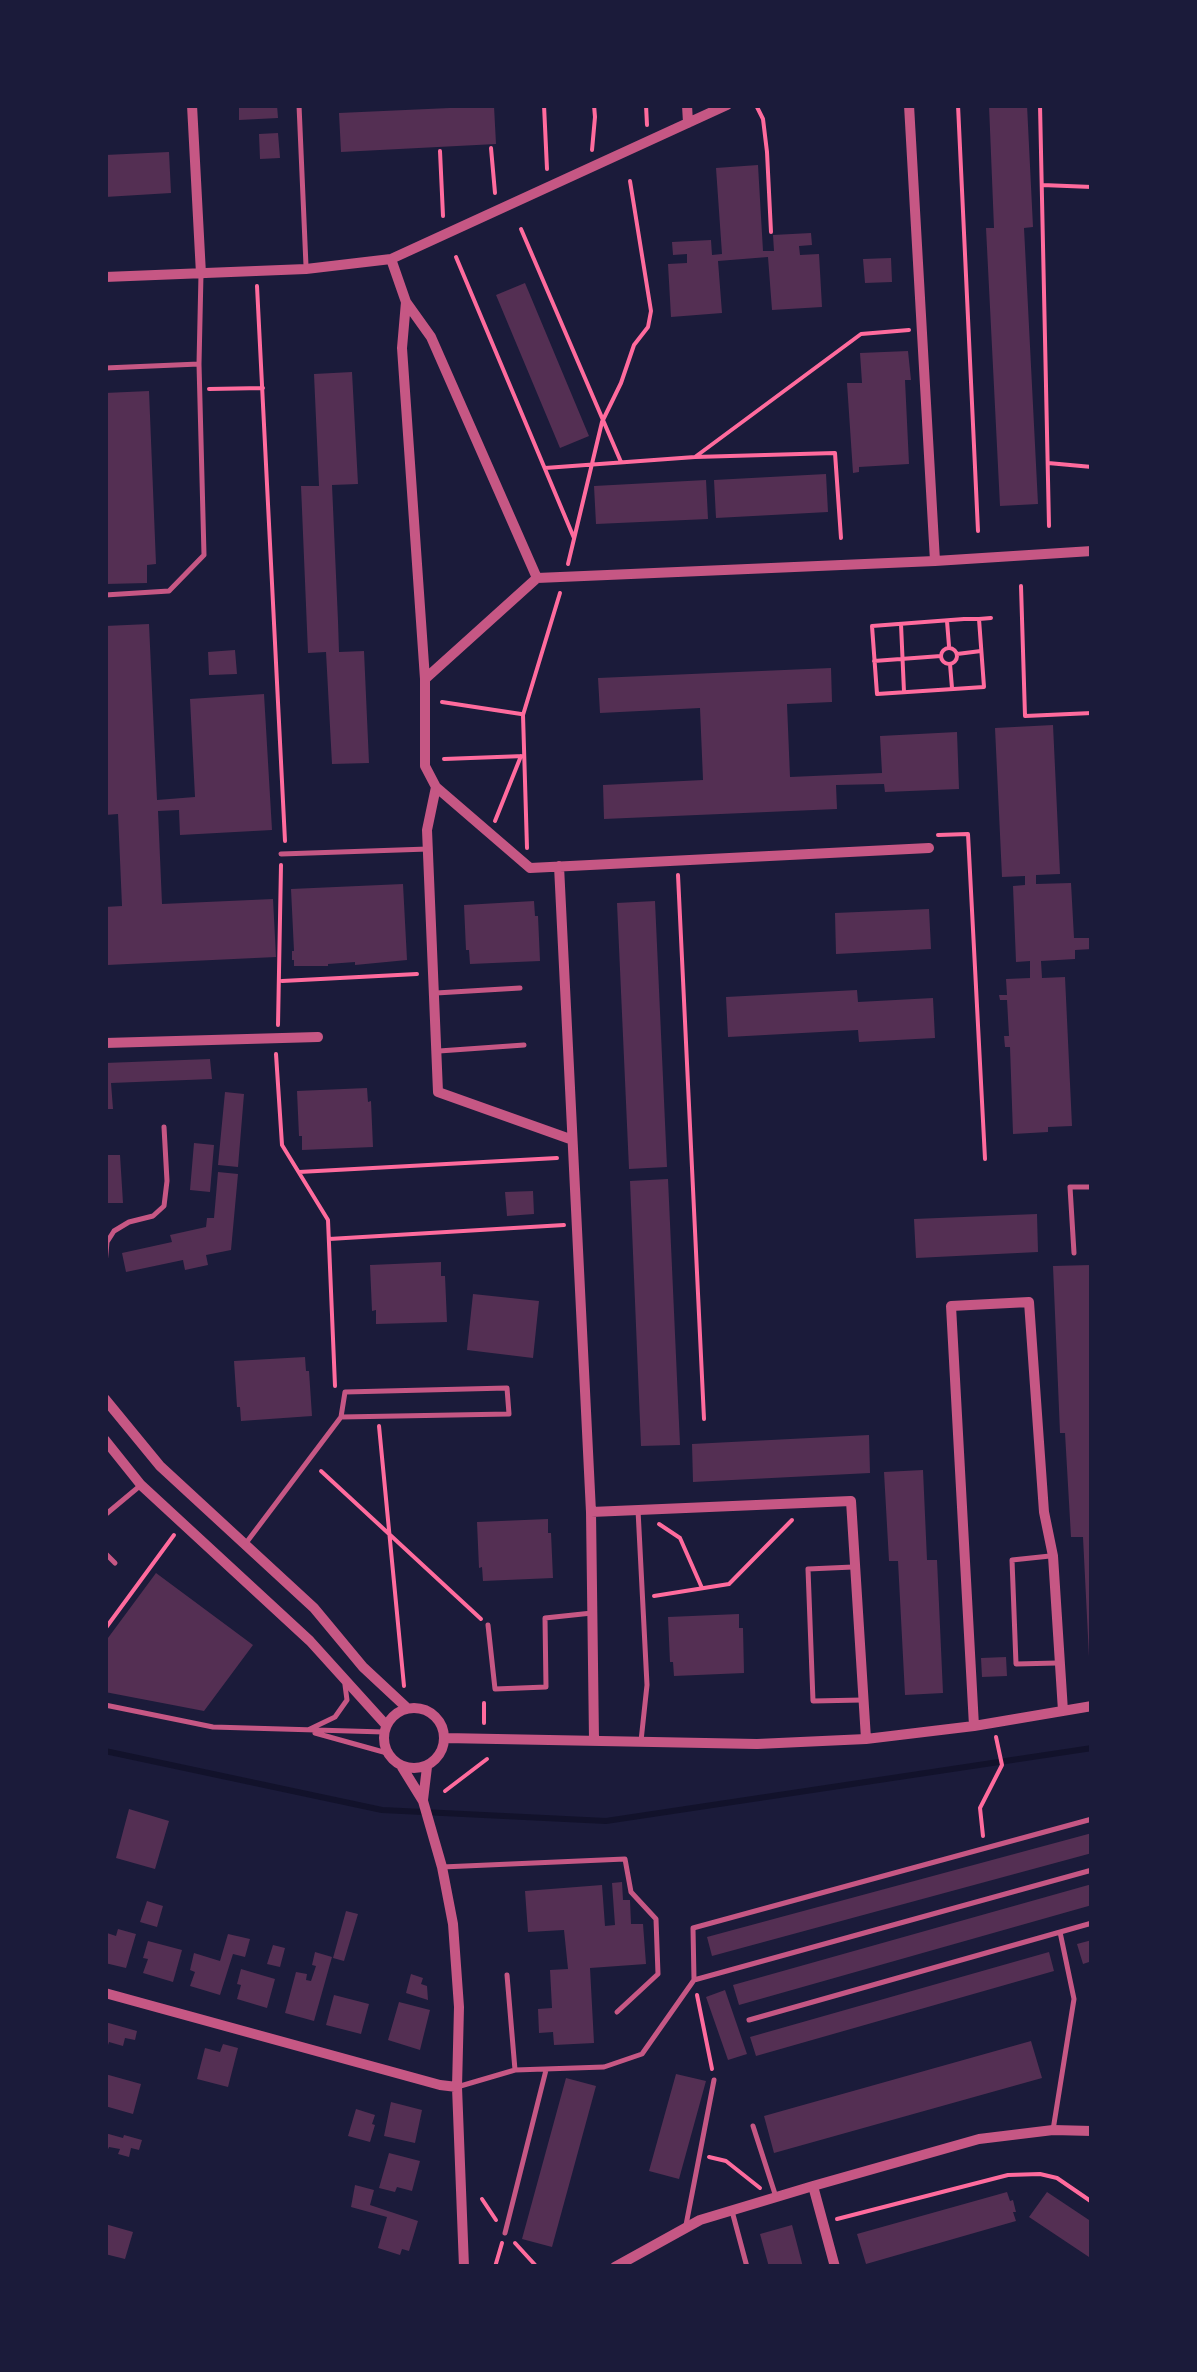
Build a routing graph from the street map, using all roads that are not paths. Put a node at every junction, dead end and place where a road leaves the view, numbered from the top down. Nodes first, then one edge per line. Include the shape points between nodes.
1 (192, 105) edge
2 (299, 105) edge
3 (687, 105) edge
4 (726, 105) edge
5 (909, 105) edge
6 (688, 123) junction
7 (391, 260) junction
8 (306, 270) junction
9 (200, 274) junction
10 (105, 277) edge
11 (406, 302) junction
12 (198, 364) junction
13 (105, 368) edge
14 (1092, 550) edge
15 (936, 561) junction
16 (537, 578) junction
17 (105, 595) edge
18 (425, 679) junction
19 (436, 787) junction
20 (929, 848) dead end
21 (428, 849) junction
22 (282, 854) road end
23 (559, 866) junction
24 (520, 988) dead end
25 (433, 993) junction
26 (318, 1038) dead end
27 (105, 1043) edge
28 (524, 1045) dead end
29 (436, 1051) junction
30 (164, 1127) dead end
31 (570, 1139) junction
32 (1092, 1187) edge
33 (1074, 1253) dead end
34 (105, 1264) edge
35 (105, 1399) edge
36 (341, 1417) junction
37 (105, 1440) edge
38 (142, 1486) junction
39 (638, 1510) junction
40 (590, 1512) junction
41 (105, 1515) edge
42 (244, 1545) junction
43 (105, 1553) edge
44 (1053, 1556) junction
45 (115, 1563) dead end
46 (856, 1567) junction
47 (592, 1613) junction
48 (488, 1625) road end
49 (1059, 1663) junction
50 (344, 1678) junction
51 (862, 1700) junction
52 (105, 1705) edge
53 (1092, 1706) edge
54 (407, 1708) junction
55 (1063, 1711) junction
56 (974, 1726) junction
57 (385, 1729) junction
58 (307, 1731) junction
59 (445, 1738) junction
60 (866, 1739) junction
61 (594, 1740) junction
62 (641, 1741) junction
63 (387, 1753) junction
64 (427, 1766) junction
65 (402, 1767) junction
66 (423, 1801) junction
67 (1092, 1819) edge
68 (442, 1868) junction
69 (1092, 1870) edge
70 (1092, 1923) edge
71 (1060, 1932) junction
72 (507, 1974) dead end
73 (694, 1980) junction
74 (105, 1993) edge
75 (617, 2012) dead end
76 (749, 2020) dead end
77 (515, 2070) junction
78 (546, 2070) junction
79 (714, 2080) road end
80 (457, 2086) junction
81 (753, 2126) dead end
82 (1053, 2130) junction
83 (1092, 2132) edge
84 (813, 2186) junction
85 (776, 2197) junction
86 (732, 2211) junction
87 (685, 2228) junction
88 (505, 2233) road end
89 (464, 2267) edge
90 (615, 2267) edge
91 (746, 2267) edge
92 (836, 2267) edge

1 - 9 street
2 - 8 lane
3 - 6 street
4 - 6 street
5 - 15 street
6 - 7 street
7 - 8 street
7 - 11 street
8 - 9 street
9 - 10 street
9 - 12 lane
11 - 16 street via 432,337
11 - 18 street via 402,348
12 - 13 lane
12 - 17 lane via 204,556 169,591
14 - 15 street
15 - 16 street
16 - 18 street
18 - 19 street via 425,766
19 - 21 street
19 - 23 street via 530,868
20 - 23 street
21 - 22 lane
21 - 25 street
23 - 31 street
24 - 25 lane
25 - 29 street
26 - 27 street
28 - 29 lane
29 - 31 street via 438,1092
30 - 34 lane via 164,1206 114,1230
31 - 40 street
32 - 33 lane via 1070,1188
35 - 42 street via 160,1466
36 - 36 lane via 345,1392 507,1388 509,1414
36 - 42 lane
37 - 38 street
38 - 41 lane
38 - 50 street
39 - 40 street
39 - 46 street via 851,1501
39 - 62 lane via 648,1684
40 - 47 street
42 - 54 street
43 - 45 lane
44 - 49 street
44 - 49 lane via 1012,1560 1016,1664
44 - 56 street via 1029,1302 951,1306
46 - 51 street
46 - 51 lane via 808,1569 813,1701
47 - 48 lane via 544,1618 546,1687 495,1689
47 - 61 street
49 - 55 street
50 - 57 street
50 - 58 lane via 347,1700 334,1717
51 - 60 street
52 - 58 lane via 213,1727
53 - 55 street
54 - 57 street
54 - 59 street via 427,1710
55 - 56 street
56 - 60 street
57 - 58 lane
57 - 63 street
58 - 63 lane
59 - 61 street
59 - 64 street
60 - 62 street
61 - 62 street
63 - 65 street
64 - 65 street
64 - 66 street
65 - 66 street
66 - 68 street
67 - 73 lane via 693,1928
68 - 75 lane via 624,1859 631,1892 656,1919 658,1974
68 - 80 street via 459,2007
69 - 73 lane
70 - 71 lane
71 - 76 lane
71 - 82 lane via 1074,1999
72 - 77 lane
73 - 78 lane via 642,2054 604,2067
74 - 80 street
77 - 78 lane
77 - 80 lane
78 - 88 lane
79 - 87 lane
80 - 89 street
81 - 85 lane
82 - 83 street
82 - 84 street via 979,2139
84 - 85 street
84 - 92 street
85 - 86 street
86 - 87 street
86 - 91 lane
87 - 90 street

